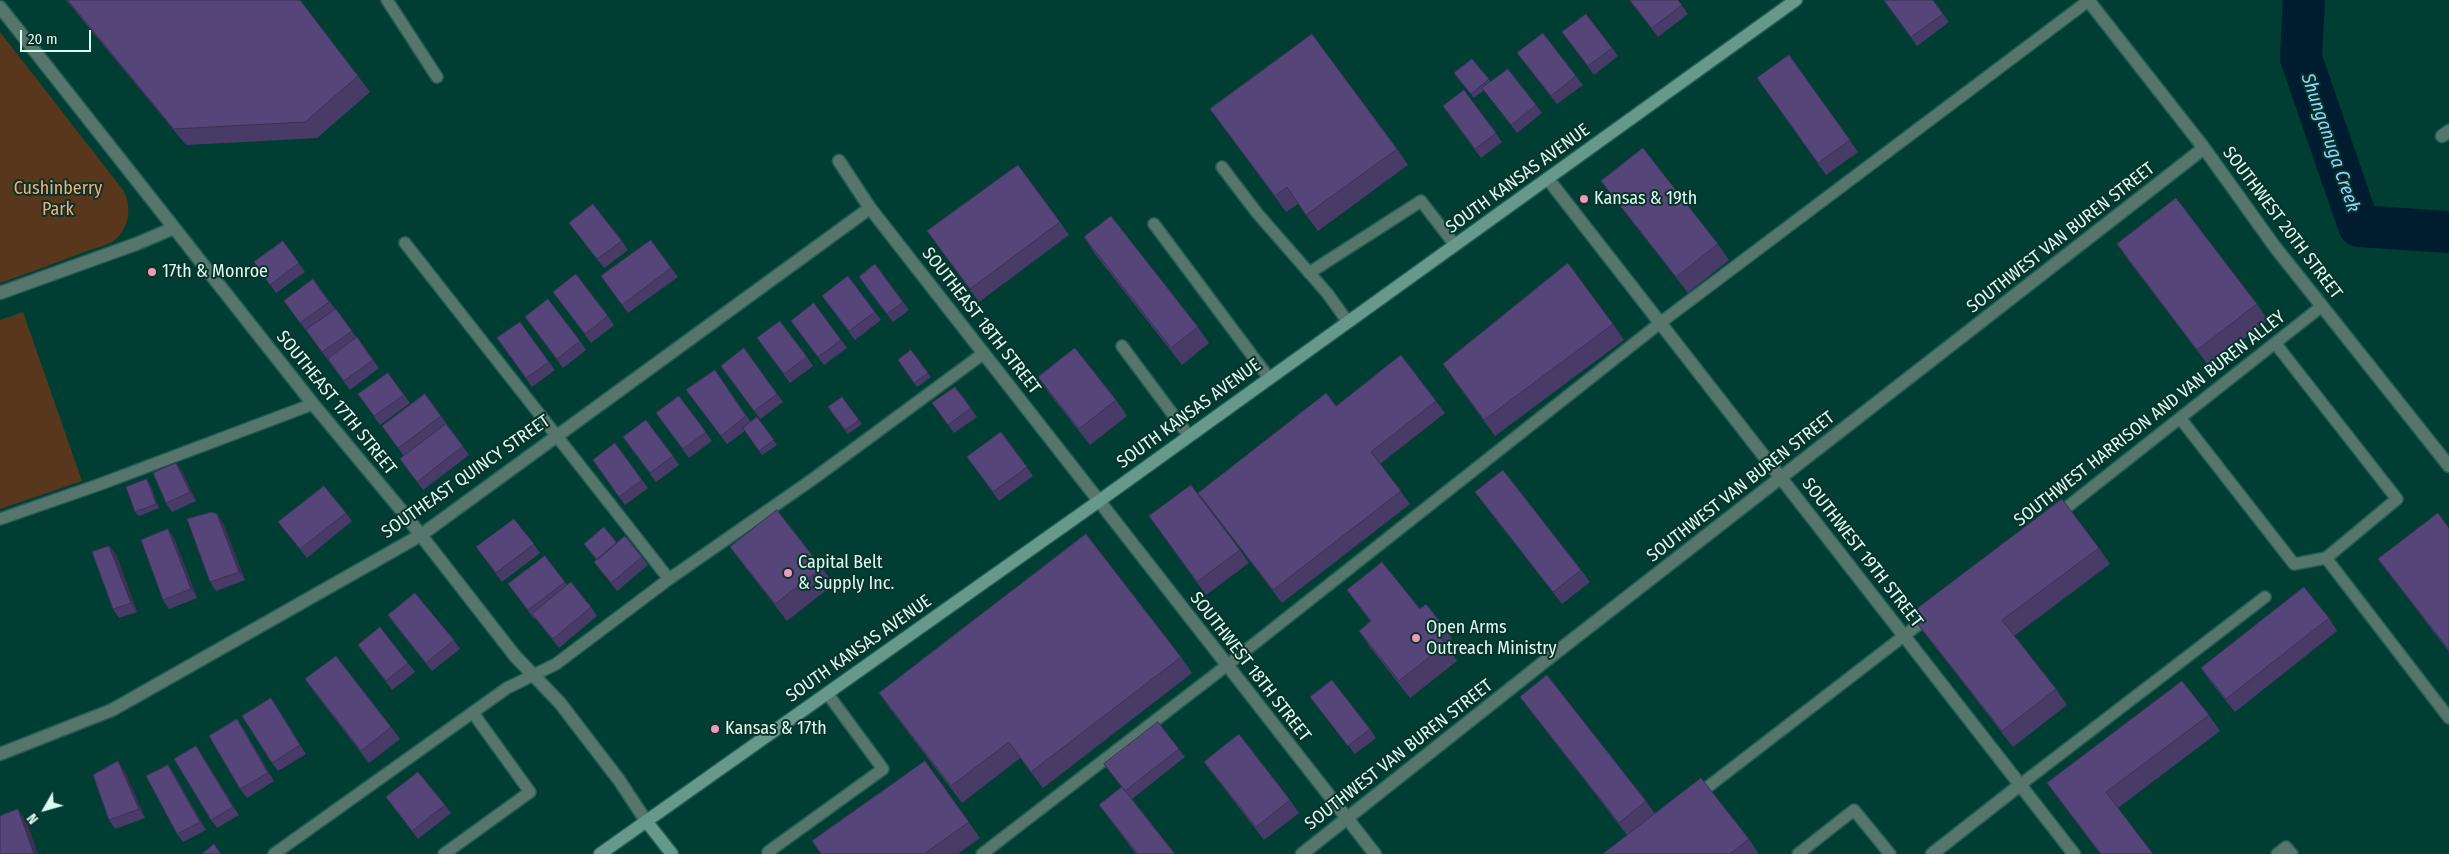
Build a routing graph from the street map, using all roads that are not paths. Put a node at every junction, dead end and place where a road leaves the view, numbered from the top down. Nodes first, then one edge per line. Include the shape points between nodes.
1 (387, 0) edge
2 (1796, 0) edge
3 (2088, 0) edge
4 (0, 7) edge
5 (437, 78) dead end
6 (2204, 148) junction
7 (839, 160) dead end
8 (1222, 167) dead end
9 (1548, 179) junction
10 (870, 208) junction
11 (1154, 224) dead end
12 (174, 228) junction
13 (404, 242) dead end
14 (1455, 245) junction
15 (1309, 273) junction
16 (0, 293) edge
17 (2322, 306) junction
18 (1348, 322) junction
19 (1660, 323) junction
20 (2275, 343) junction
21 (1122, 346) dead end
22 (984, 353) junction
23 (1269, 378) junction
24 (313, 404) junction
25 (2180, 418) junction
26 (555, 436) junction
27 (1189, 436) junction
28 (2448, 463) edge
29 (1781, 478) junction
30 (1099, 500) junction
31 (0, 518) edge
32 (2050, 521) edge
33 (421, 535) junction
34 (2326, 558) junction
35 (668, 579) junction
36 (2265, 596) dead end
37 (1943, 606) edge
38 (1904, 636) junction
39 (1226, 666) junction
40 (533, 676) junction
41 (827, 693) junction
42 (473, 713) junction
43 (2449, 718) edge
44 (0, 754) edge
45 (2020, 785) junction
46 (1684, 806) edge
47 (1347, 819) junction
48 (646, 821) junction
49 (274, 854) edge
50 (444, 854) edge
51 (600, 854) edge
52 (672, 854) edge
53 (770, 854) edge
54 (982, 854) edge
55 (1302, 854) edge
56 (1375, 854) edge
57 (1798, 854) edge
58 (1890, 854) edge
59 (1932, 854) edge
60 (2074, 854) edge
61 (2277, 854) edge
62 (2292, 854) edge

1 - 5 lane
2 - 9 main road, SOUTH KANSAS AVENUE
3 - 6 street, SOUTHWEST 20TH STREET
3 - 19 lane
4 - 12 street, SOUTHEAST 17TH STREET
6 - 17 street, SOUTHWEST 20TH STREET
6 - 29 street, SOUTHWEST VAN BUREN STREET
7 - 10 street, SOUTHEAST 18TH STREET
8 - 15 lane via 1256,213
9 - 14 main road, SOUTH KANSAS AVENUE
9 - 19 street, SOUTHWEST 19TH STREET
10 - 22 street, SOUTHEAST 18TH STREET
10 - 26 street, SOUTHEAST QUINCY STREET
11 - 23 lane
12 - 16 street
12 - 24 street, SOUTHEAST 17TH STREET
13 - 26 lane
14 - 15 lane via 1422,201
14 - 18 main road, SOUTH KANSAS AVENUE
15 - 18 lane
17 - 20 lane, SOUTHWEST HARRISON AND VAN BUREN ALLEY
17 - 28 street, SOUTHWEST 20TH STREET
18 - 23 main road, SOUTH KANSAS AVENUE
19 - 29 street, SOUTHWEST 19TH STREET
19 - 39 lane
20 - 25 lane, SOUTHWEST HARRISON AND VAN BUREN ALLEY
20 - 34 lane via 2397,500
21 - 27 lane
22 - 30 street, SOUTHEAST 18TH STREET
22 - 35 lane via 813,479
23 - 27 main road, SOUTH KANSAS AVENUE
24 - 31 lane via 98,485
24 - 33 street, SOUTHEAST 17TH STREET
25 - 32 lane, SOUTHWEST HARRISON AND VAN BUREN ALLEY
25 - 34 lane via 2294,564
26 - 33 street, SOUTHEAST QUINCY STREET
26 - 35 lane
27 - 30 main road, SOUTH KANSAS AVENUE
29 - 38 street, SOUTHWEST 19TH STREET
29 - 47 street, SOUTHWEST VAN BUREN STREET
30 - 39 street, SOUTHWEST 18TH STREET
30 - 41 main road, SOUTH KANSAS AVENUE
33 - 40 street, SOUTHEAST 17TH STREET
33 - 44 street, SOUTHEAST QUINCY STREET via 112,710
34 - 43 lane
35 - 40 lane via 556,664
36 - 45 lane
37 - 38 lane
38 - 45 street, SOUTHWEST 19TH STREET
38 - 46 lane
39 - 47 street, SOUTHWEST 18TH STREET
39 - 54 lane
40 - 42 lane via 507,688
40 - 48 street, SOUTHEAST 17TH STREET via 560,703 596,749
41 - 48 main road, SOUTH KANSAS AVENUE
41 - 53 lane via 883,769 768,852
42 - 49 lane
42 - 50 lane via 530,792
45 - 59 street
45 - 60 street, SOUTHWEST 19TH STREET
47 - 55 street, SOUTHWEST VAN BUREN STREET
47 - 56 street, SOUTHWEST 18TH STREET
48 - 51 main road, SOUTH KANSAS AVENUE
48 - 52 main road
57 - 58 lane via 1854,810
61 - 62 lane via 2286,847

